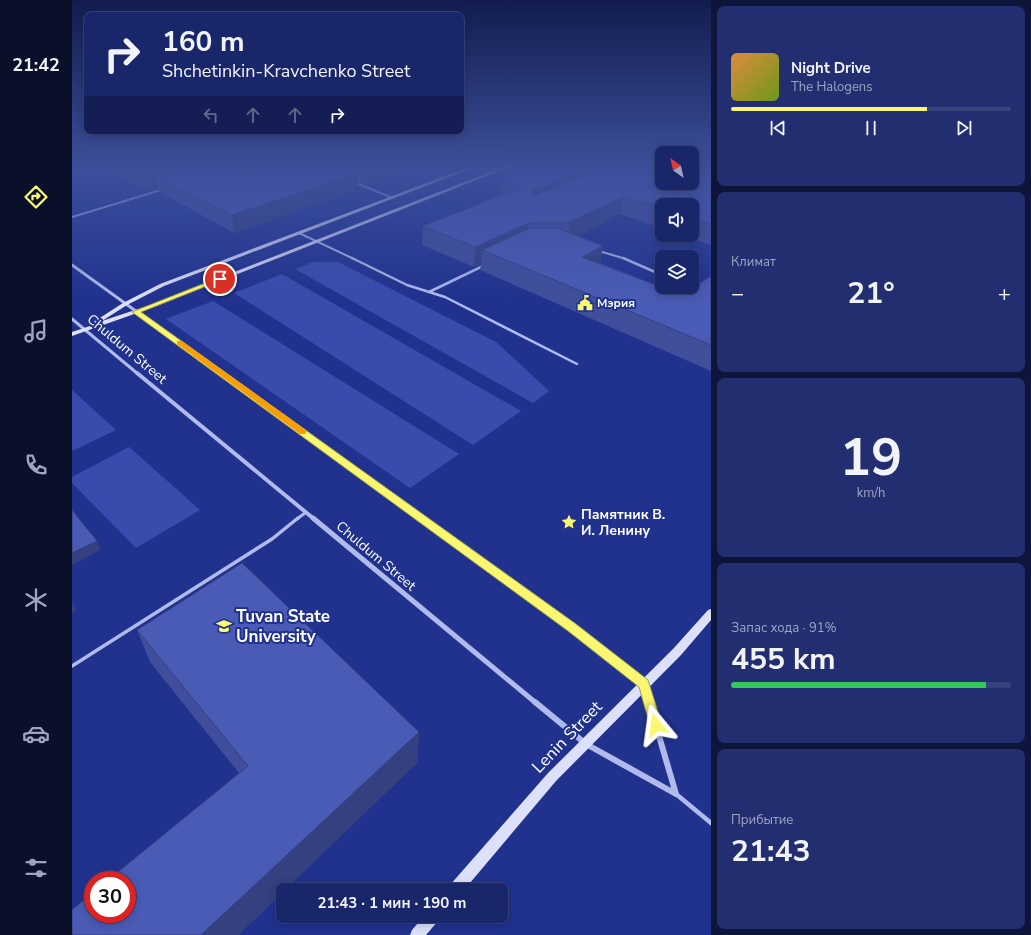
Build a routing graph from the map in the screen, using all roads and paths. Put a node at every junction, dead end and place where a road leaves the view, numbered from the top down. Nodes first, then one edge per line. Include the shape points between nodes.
1 (90, 212) edge
2 (357, 212) edge
3 (394, 212) edge
4 (72, 217) edge
5 (299, 234) junction
6 (316, 242) junction
7 (595, 250) edge
8 (72, 265) edge
9 (485, 265) edge
10 (655, 272) edge
11 (429, 292) junction
12 (125, 304) junction
13 (136, 312) junction
14 (72, 319) edge
15 (84, 330) junction
16 (72, 334) edge
17 (577, 364) dead end
18 (305, 513) junction
19 (711, 613) edge
20 (72, 666) edge
21 (644, 684) junction
22 (586, 744) junction
23 (676, 794) junction
24 (711, 823) edge
25 (461, 883) edge
26 (427, 923) edge
27 (417, 935) edge

1 - 4 lane
2 - 5 street
3 - 6 street
5 - 6 lane
5 - 12 street via 183,276
6 - 11 lane via 407,285
6 - 13 street
7 - 10 lane
8 - 12 street
9 - 11 lane
11 - 17 lane via 445,297
12 - 13 street
12 - 15 street
13 - 15 street
13 - 21 street via 566,623
14 - 15 street, Chuldum Street
15 - 16 street
15 - 18 street, Chuldum Street
18 - 20 lane via 272,539
18 - 22 street, Chuldum Street
19 - 21 street, Lenin Street via 677,652
21 - 22 street, Lenin Street
21 - 23 street
22 - 23 street, Chuldum Street
22 - 25 street, Lenin Street via 552,777
23 - 24 lane, Chuldum Street
26 - 27 street

